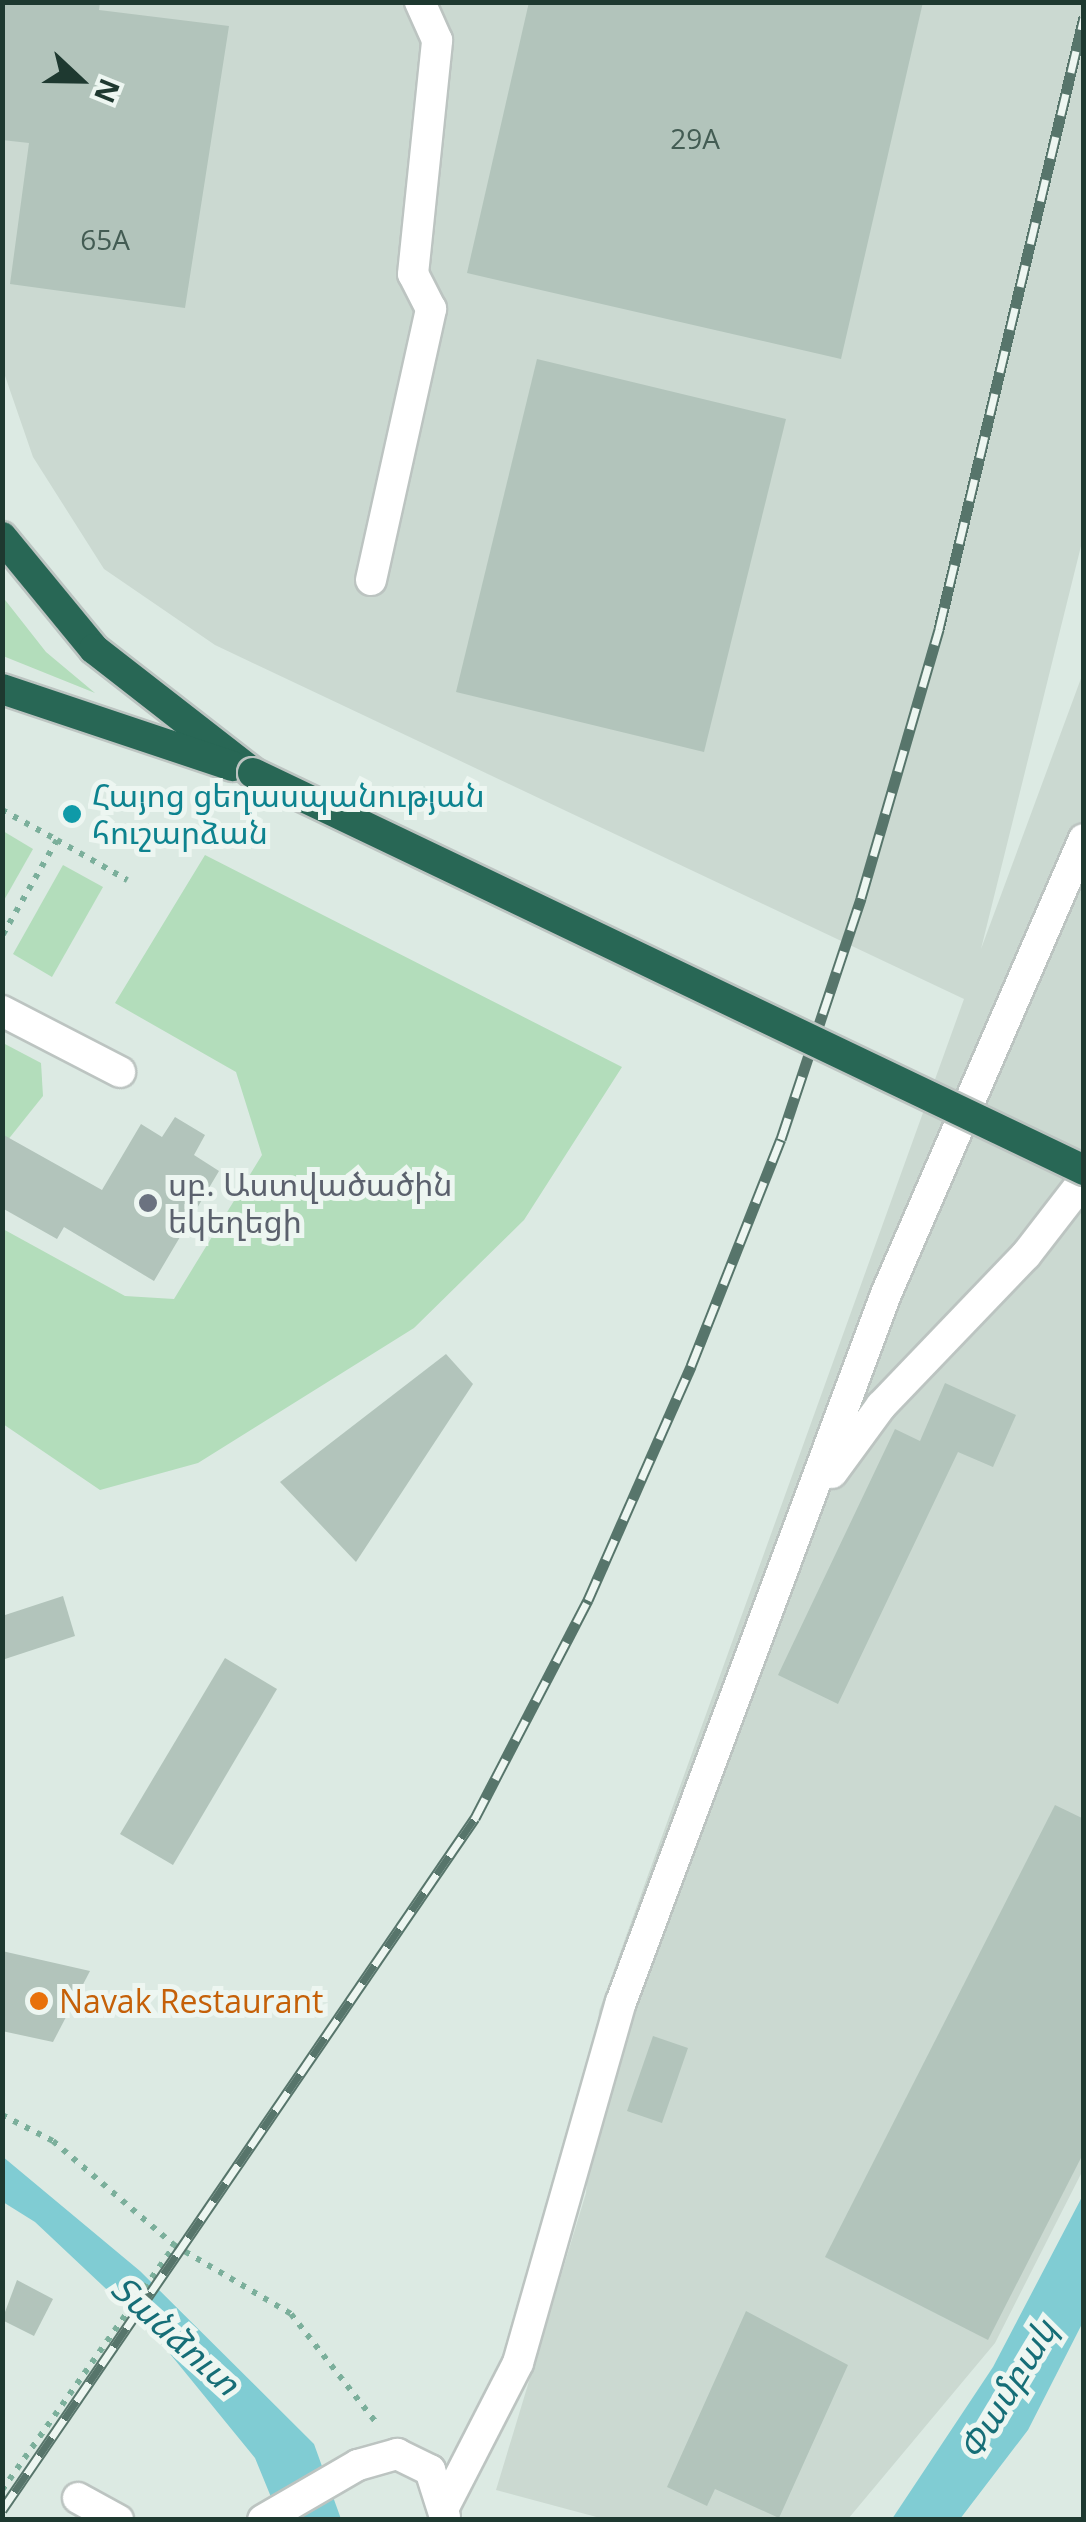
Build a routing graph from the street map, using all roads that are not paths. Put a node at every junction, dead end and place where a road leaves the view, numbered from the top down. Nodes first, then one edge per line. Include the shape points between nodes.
1 (420, 2) edge
2 (2, 537) edge
3 (372, 580) dead end
4 (2, 690) edge
5 (253, 773) junction
6 (1084, 839) edge
7 (2, 1011) edge
8 (120, 1072) dead end
9 (1084, 1170) edge
10 (1084, 1180) edge
11 (810, 1504) junction
12 (78, 2498) dead end
13 (445, 2513) edge
14 (118, 2520) edge
15 (263, 2520) edge

1 - 3 street via 437,40 413,274 431,309
2 - 5 highway via 94,649
4 - 5 highway
5 - 9 highway, bridge
6 - 11 street via 886,1294
7 - 8 street
10 - 11 street via 1026,1256 881,1406
11 - 13 street via 621,2002 518,2363
12 - 14 street
13 - 15 street via 430,2470 397,2454 340,2474

